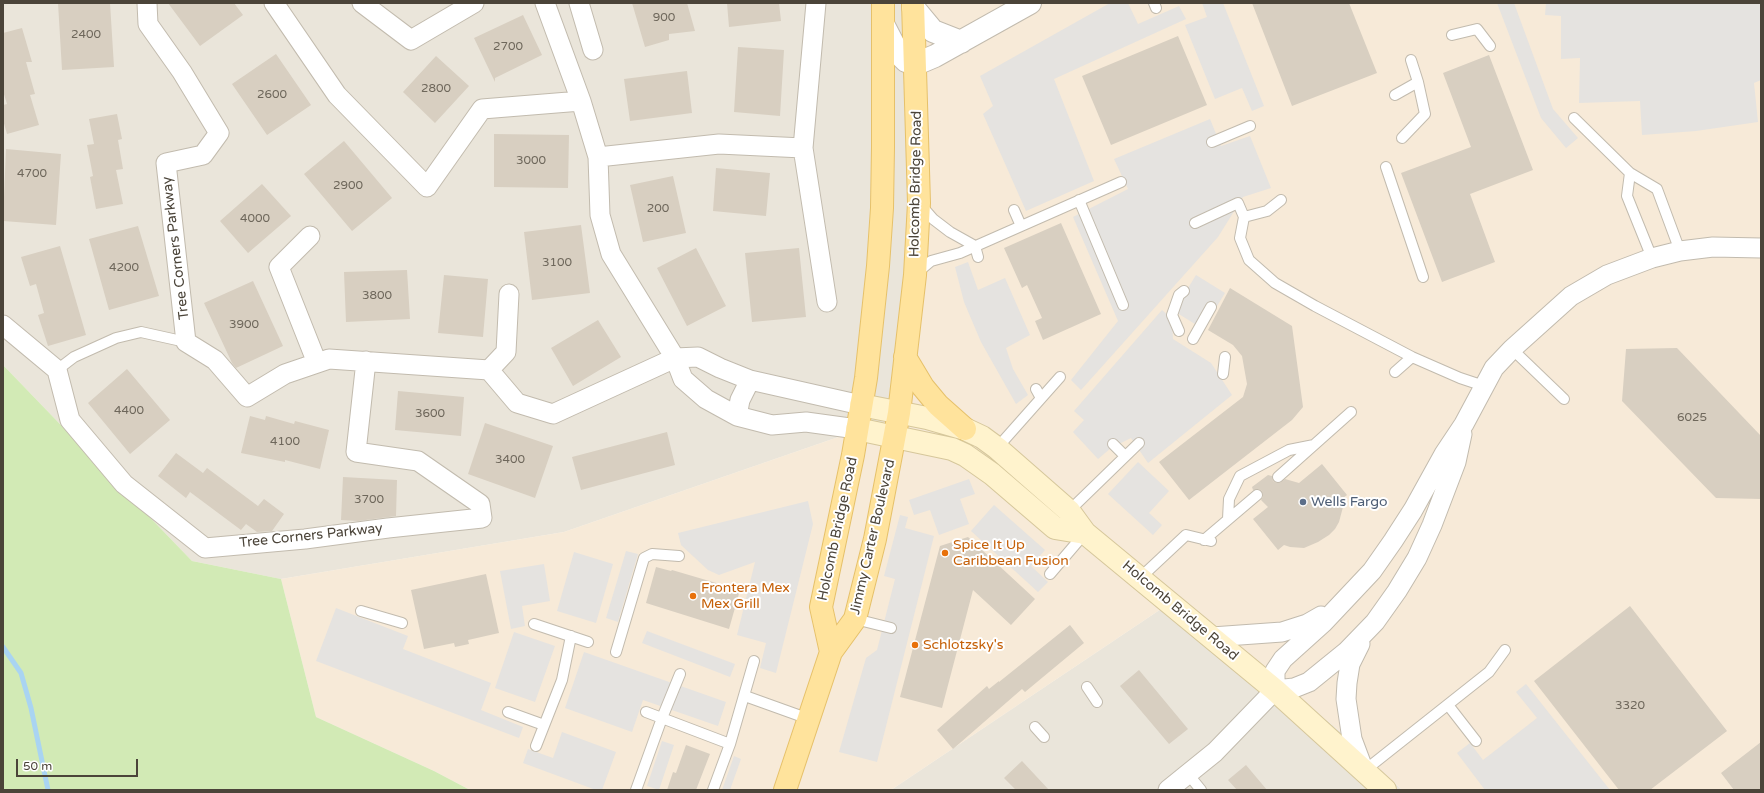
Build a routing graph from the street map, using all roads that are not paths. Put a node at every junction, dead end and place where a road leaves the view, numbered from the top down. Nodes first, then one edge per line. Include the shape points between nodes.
1 (147, 3) edge
2 (274, 3) edge
3 (362, 3) edge
4 (474, 3) edge
5 (545, 3) edge
6 (579, 3) edge
7 (816, 3) edge
8 (913, 5) edge
9 (1018, 6) edge
10 (883, 14) edge
11 (1452, 35) dead end
12 (961, 42) junction
13 (1490, 46) dead end
14 (593, 50) dead end
15 (1411, 60) dead end
16 (916, 64) junction
17 (1418, 82) junction
18 (1395, 95) dead end
19 (581, 101) junction
20 (1574, 118) dead end
21 (1250, 126) dead end
22 (1402, 138) dead end
23 (1212, 142) dead end
24 (803, 148) junction
25 (598, 157) junction
26 (1386, 167) dead end
27 (1630, 172) junction
28 (1121, 182) dead end
29 (1079, 200) junction
30 (1281, 200) dead end
31 (919, 203) junction
32 (1014, 210) dead end
33 (1244, 217) junction
34 (1195, 224) dead end
35 (1021, 226) junction
36 (310, 236) dead end
37 (975, 246) junction
38 (1761, 248) edge
39 (1680, 251) junction
40 (978, 258) dead end
41 (1652, 258) junction
42 (915, 275) junction
43 (1423, 277) dead end
44 (1184, 291) dead end
45 (509, 294) dead end
46 (827, 302) dead end
47 (1123, 305) dead end
48 (1211, 308) dead end
49 (3, 325) edge
50 (1179, 331) dead end
51 (1193, 339) dead end
52 (186, 342) junction
53 (1512, 349) junction
54 (905, 357) junction
55 (1224, 357) dead end
56 (1412, 357) junction
57 (675, 358) junction
58 (366, 361) junction
59 (317, 363) junction
60 (57, 370) junction
61 (489, 370) junction
62 (1395, 372) dead end
63 (1223, 374) dead end
64 (1060, 377) dead end
65 (750, 380) junction
66 (1484, 386) junction
67 (1036, 389) dead end
68 (1042, 398) junction
69 (1564, 398) dead end
70 (861, 406) junction
71 (1351, 412) dead end
72 (899, 413) junction
73 (737, 416) junction
74 (1464, 424) junction
75 (857, 429) junction
76 (965, 429) junction
77 (894, 436) junction
78 (1139, 443) dead end
79 (1113, 444) dead end
80 (1314, 446) junction
81 (997, 448) junction
82 (1125, 456) junction
83 (1278, 477) dead end
84 (1257, 495) dead end
85 (1070, 511) junction
86 (1228, 519) junction
87 (1085, 533) junction
88 (679, 556) dead end
89 (1050, 574) dead end
90 (1140, 578) junction
91 (1346, 599) junction
92 (361, 611) dead end
93 (855, 620) junction
94 (1375, 622) junction
95 (402, 623) dead end
96 (534, 624) dead end
97 (891, 628) dead end
98 (571, 636) junction
99 (1212, 638) junction
100 (588, 642) dead end
101 (1505, 650) dead end
102 (616, 652) dead end
103 (831, 652) junction
104 (754, 661) dead end
105 (680, 674) dead end
106 (1087, 687) dead end
107 (1275, 690) junction
108 (745, 696) junction
109 (1097, 702) dead end
110 (1448, 705) junction
111 (508, 712) dead end
112 (646, 712) dead end
113 (662, 718) junction
114 (809, 719) junction
115 (544, 725) junction
116 (1035, 727) dead end
117 (1044, 737) dead end
118 (1476, 741) dead end
119 (730, 744) junction
120 (536, 746) dead end
121 (1364, 771) junction
122 (1188, 774) junction
123 (637, 786) edge
124 (713, 790) edge
125 (785, 790) edge
126 (1168, 790) edge
127 (1201, 790) edge
128 (1385, 790) edge

1 - 52 street, Tree Corners Parkway via 148,24 182,72 219,133 203,155 166,163
2 - 19 street via 337,95 427,187 482,109
3 - 4 street via 411,40
5 - 19 street
6 - 14 street
7 - 24 street
8 - 12 street via 933,31
8 - 16 main road, Holcomb Bridge Road
9 - 12 street
10 - 16 street via 898,53 906,61
10 - 70 main road, Holcomb Bridge Road via 882,208 873,323
11 - 13 lane via 1477,29
12 - 16 street
15 - 17 lane
16 - 31 main road, Holcomb Bridge Road
17 - 18 lane
17 - 22 lane via 1425,114
19 - 25 street
20 - 27 lane
21 - 23 lane
24 - 25 street via 719,144
24 - 46 street
25 - 57 street via 600,215 611,254
26 - 43 lane
27 - 39 lane via 1657,189
27 - 41 lane via 1627,196
28 - 29 lane
29 - 35 lane
29 - 47 lane
30 - 33 lane via 1266,211
31 - 37 lane via 933,220
31 - 42 main road, Holcomb Bridge Road
32 - 35 lane
33 - 34 lane via 1238,203
33 - 56 lane via 1240,238 1249,260 1275,283
35 - 37 lane
36 - 59 street via 278,268
37 - 40 lane
37 - 42 lane via 931,261
38 - 39 street via 1713,247
39 - 41 street
41 - 53 street via 1607,275 1571,296
42 - 54 main road, Holcomb Bridge Road
44 - 50 lane via 1179,295 1172,315
45 - 61 street via 506,352
48 - 51 lane
49 - 60 street
52 - 59 street via 215,360 247,397 286,374
52 - 60 lane via 141,332 116,338 74,357
53 - 66 street via 1494,368
53 - 69 lane
54 - 72 main road, Holcomb Bridge Road
54 - 76 main road via 923,387 938,405
55 - 63 lane
56 - 62 lane
56 - 66 lane
57 - 61 street via 553,414 517,403
57 - 65 street via 698,357
57 - 73 street via 683,379 706,399
58 - 59 street via 329,359
58 - 60 street, Tree Corners Parkway via 356,452 418,461 480,504 482,518 205,548 124,484 70,420
58 - 61 street
64 - 68 lane
65 - 70 street
65 - 73 street via 740,400
66 - 74 street
67 - 68 lane
68 - 81 lane
70 - 72 main road, Holcomb Bridge Road
70 - 75 main road, Holcomb Bridge Road
71 - 80 lane
72 - 76 main road, Holcomb Bridge Road
72 - 77 main road, Jimmy Carter Boulevard
73 - 75 street via 772,425 806,422
74 - 91 street via 1393,541 1372,571
74 - 94 street via 1456,462 1417,558
75 - 77 main road, Holcomb Bridge Road
75 - 103 main road, Holcomb Bridge Road via 842,516 822,607
76 - 81 main road, Holcomb Bridge Road
77 - 87 main road, Holcomb Bridge Road via 952,449 965,455 992,474 1055,528
77 - 93 main road, Jimmy Carter Boulevard via 875,539
78 - 82 lane
79 - 82 lane
80 - 83 lane
80 - 86 lane via 1289,450 1240,476 1229,499
81 - 85 main road, Holcomb Bridge Road
82 - 85 lane
84 - 86 lane
85 - 87 main road, Holcomb Bridge Road
86 - 90 lane via 1208,541 1186,535
87 - 89 lane
87 - 90 main road, Holcomb Bridge Road
88 - 102 lane via 652,554 644,558
90 - 99 main road, Holcomb Bridge Road
91 - 99 street via 1307,624 1282,632
91 - 107 street via 1283,659 1275,671
92 - 95 lane
93 - 97 lane
93 - 103 main road, Jimmy Carter Boulevard
94 - 107 street via 1346,652 1309,682 1294,688
94 - 121 street via 1350,664 1347,683 1346,699 1352,739
96 - 98 lane
98 - 100 lane
98 - 115 lane via 562,680
99 - 107 main road, Holcomb Bridge Road
101 - 110 lane via 1489,672
103 - 114 main road, Jimmy Carter Boulevard
104 - 108 lane
105 - 113 lane
106 - 109 lane
107 - 121 main road, Holcomb Bridge Road
107 - 122 street via 1216,752
108 - 114 lane
108 - 119 lane
110 - 118 lane
110 - 121 lane
111 - 115 lane
112 - 113 lane
113 - 119 lane
113 - 123 lane
114 - 125 main road, Jimmy Carter Boulevard
115 - 120 lane
116 - 117 lane
119 - 124 lane
121 - 128 main road, Holcomb Bridge Road
122 - 126 street
122 - 127 lane

